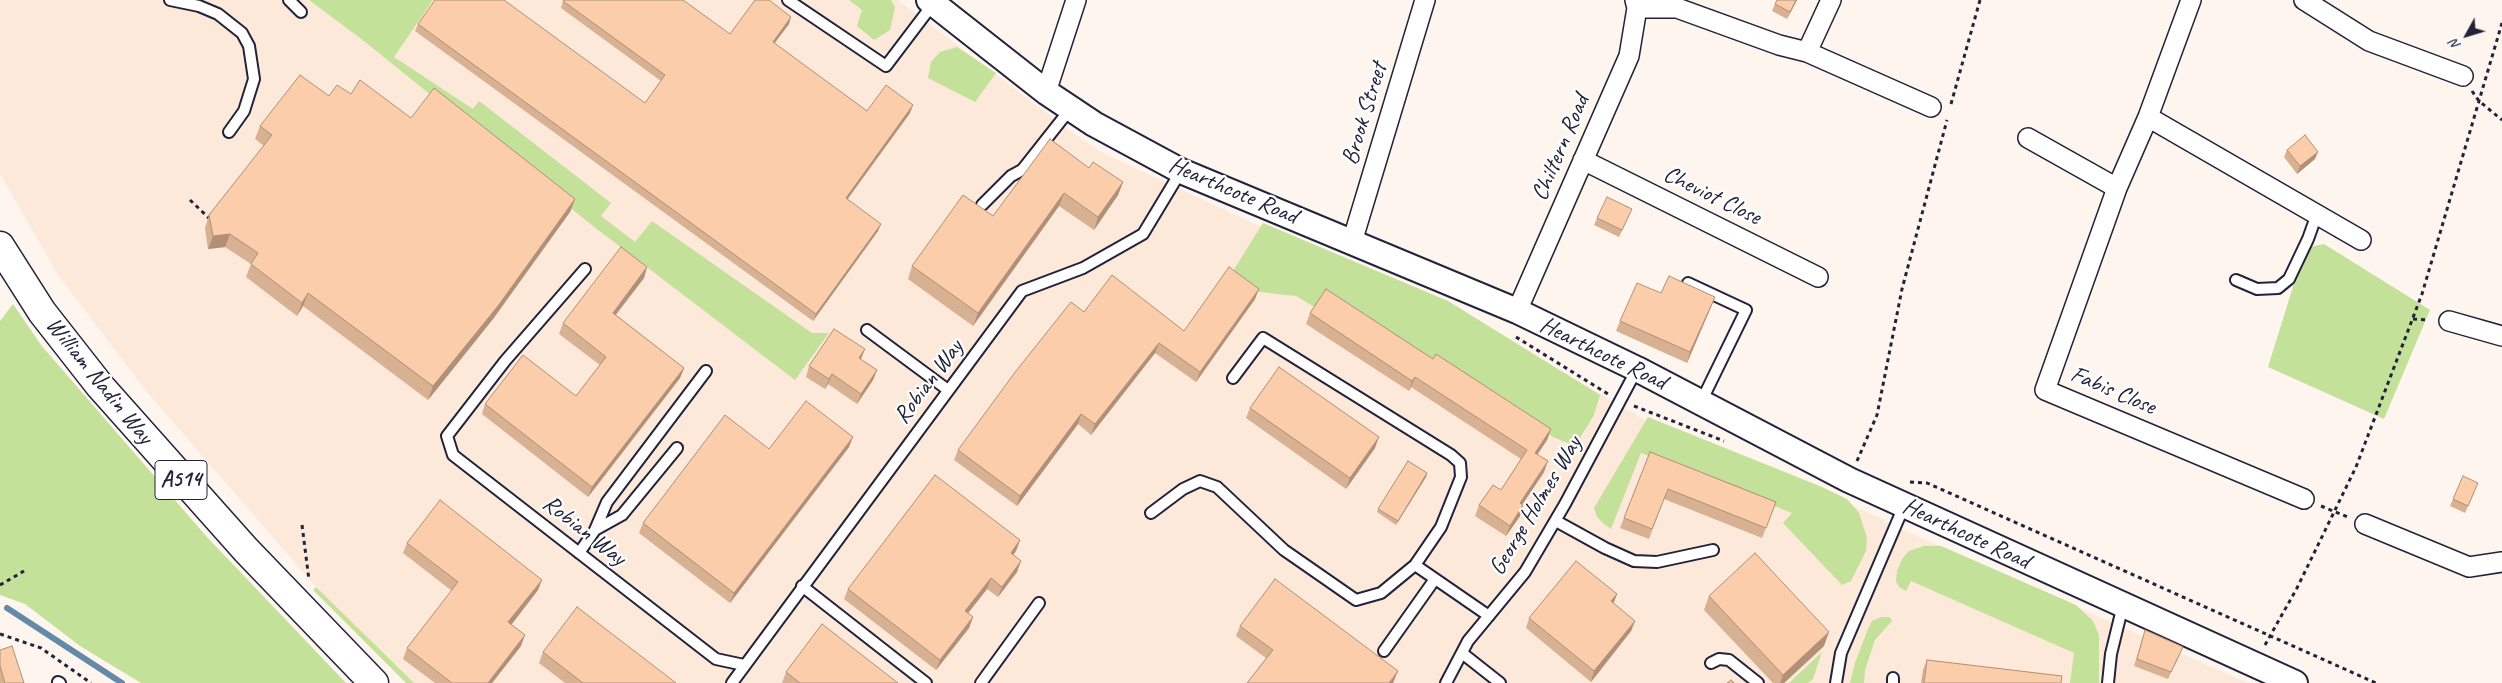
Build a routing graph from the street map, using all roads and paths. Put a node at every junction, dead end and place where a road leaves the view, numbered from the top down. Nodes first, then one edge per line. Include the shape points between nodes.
1 (170, 0) edge
2 (288, 0) edge
3 (788, 0) edge
4 (1076, 0) edge
5 (1425, 0) edge
6 (1831, 0) edge
7 (1980, 0) edge
8 (2191, 0) edge
9 (2304, 0) edge
10 (189, 2) edge
11 (931, 2) edge
12 (1636, 4) edge
13 (301, 12) dead end
14 (2502, 23) edge
15 (1807, 52) junction
16 (2463, 76) joint
17 (1046, 92) junction
18 (2479, 100) junction
19 (1931, 107) dead end
20 (1071, 108) junction
21 (1950, 108) dead end
22 (1948, 117) dead end
23 (2148, 117) junction
24 (2502, 120) edge
25 (229, 132) dead end
26 (2028, 138) dead end
27 (1583, 160) junction
28 (1180, 171) junction
29 (2117, 188) junction
30 (190, 200) dead end
31 (982, 205) dead end
32 (2317, 214) junction
33 (211, 220) edge
34 (2361, 240) dead end
35 (1352, 242) junction
36 (0, 246) edge
37 (586, 269) dead end
38 (1818, 277) dead end
39 (2236, 280) dead end
40 (1688, 283) edge
41 (1517, 311) junction
42 (2448, 321) dead end
43 (867, 330) dead end
44 (2502, 336) edge
45 (1637, 369) junction
46 (706, 371) dead end
47 (1233, 378) dead end
48 (948, 390) junction
49 (1701, 402) junction
50 (676, 448) dead end
51 (1849, 480) junction
52 (1908, 482) dead end
53 (2304, 499) joint
54 (1904, 506) junction
55 (2334, 511) junction
56 (1151, 512) dead end
57 (1556, 521) junction
58 (2365, 524) joint
59 (302, 525) dead end
60 (595, 530) junction
61 (1713, 550) dead end
62 (579, 553) junction
63 (2502, 562) edge
64 (1416, 565) junction
65 (24, 571) dead end
66 (1436, 579) junction
67 (309, 581) dead end
68 (0, 585) edge
69 (802, 586) junction
70 (1039, 603) dead end
71 (2123, 605) junction
72 (1489, 616) junction
73 (0, 634) edge
74 (2270, 634) junction
75 (1384, 651) dead end
76 (1462, 653) junction
77 (1710, 662) dead end
78 (744, 665) junction
79 (2254, 666) junction
80 (92, 683) edge
81 (374, 683) edge
82 (732, 683) edge
83 (926, 683) edge
84 (980, 683) edge
85 (1446, 683) edge
86 (1500, 683) edge
87 (1758, 683) edge
88 (1836, 683) edge
89 (2108, 683) edge
90 (2295, 683) edge
91 (2376, 683) edge

1 - 10 lane
2 - 13 lane
3 - 11 lane via 886,66
4 - 17 street
5 - 35 street, Brook Street
6 - 15 street
7 - 21 path
8 - 23 street, Fabis Close
9 - 16 street via 2369,42
10 - 25 lane via 218,14 242,33 249,46 254,79 244,111
11 - 17 street, Hearthcote Road
12 - 15 street via 1677,8
12 - 27 street, Chiltern Road via 1628,56
14 - 18 path
15 - 19 street
16 - 18 path
17 - 20 street, Hearthcote Road
18 - 24 path
18 - 55 path via 2422,294 2356,467
20 - 28 street, Hearthcote Road
20 - 31 lane via 1022,170 1011,176
22 - 51 path via 1902,288 1877,415
23 - 29 street, Fabis Close
23 - 32 street
26 - 29 street
27 - 38 street, Cheviot Close
27 - 41 street, Chiltern Road
28 - 35 street, Hearthcote Road
28 - 48 lane, Robian Way via 1143,234 1083,268 1022,291
29 - 53 street, Fabis Close via 2045,390
30 - 33 path
32 - 34 street
32 - 39 lane via 2289,279 2278,288 2257,289
35 - 41 street, Hearthcote Road
36 - 81 main road, William Nadin Way / A514 via 42,312 100,386 246,550
37 - 62 lane, Robian Way via 505,361 447,436 453,455
40 - 49 lane via 1746,310
41 - 45 street, Hearthcote Road
42 - 44 street
43 - 48 lane
45 - 49 street, Hearthcote Road
45 - 57 lane, George Holmes Way
46 - 60 lane via 607,502
47 - 64 lane via 1263,338 1460,463 1462,476 1441,527
48 - 69 lane, Robian Way
49 - 51 street, Hearthcote Road
50 - 60 lane via 622,515
51 - 54 street, Hearthcote Road
52 - 74 path via 1927,483
53 - 55 path
54 - 71 street, Hearthcote Road
54 - 88 lane via 1842,653
55 - 58 path
55 - 74 path via 2297,588
56 - 64 lane via 1200,481 1217,487 1284,550 1356,600 1381,593
57 - 61 lane via 1634,561 1657,562
57 - 72 lane, George Holmes Way via 1525,572
58 - 63 street via 2469,567
59 - 67 path
60 - 62 lane
62 - 78 lane, Robian Way via 716,659
64 - 66 lane
65 - 68 path
66 - 72 lane
66 - 75 lane
69 - 78 lane, Robian Way
69 - 83 lane
70 - 84 lane
71 - 79 street, Hearthcote Road
71 - 89 lane
72 - 76 lane, George Holmes Way
73 - 80 path via 41,648
74 - 79 path
74 - 91 path
76 - 85 lane, George Holmes Way
76 - 86 lane
77 - 87 lane via 1729,660
78 - 82 lane, Robian Way
79 - 90 street, Hearthcote Road

